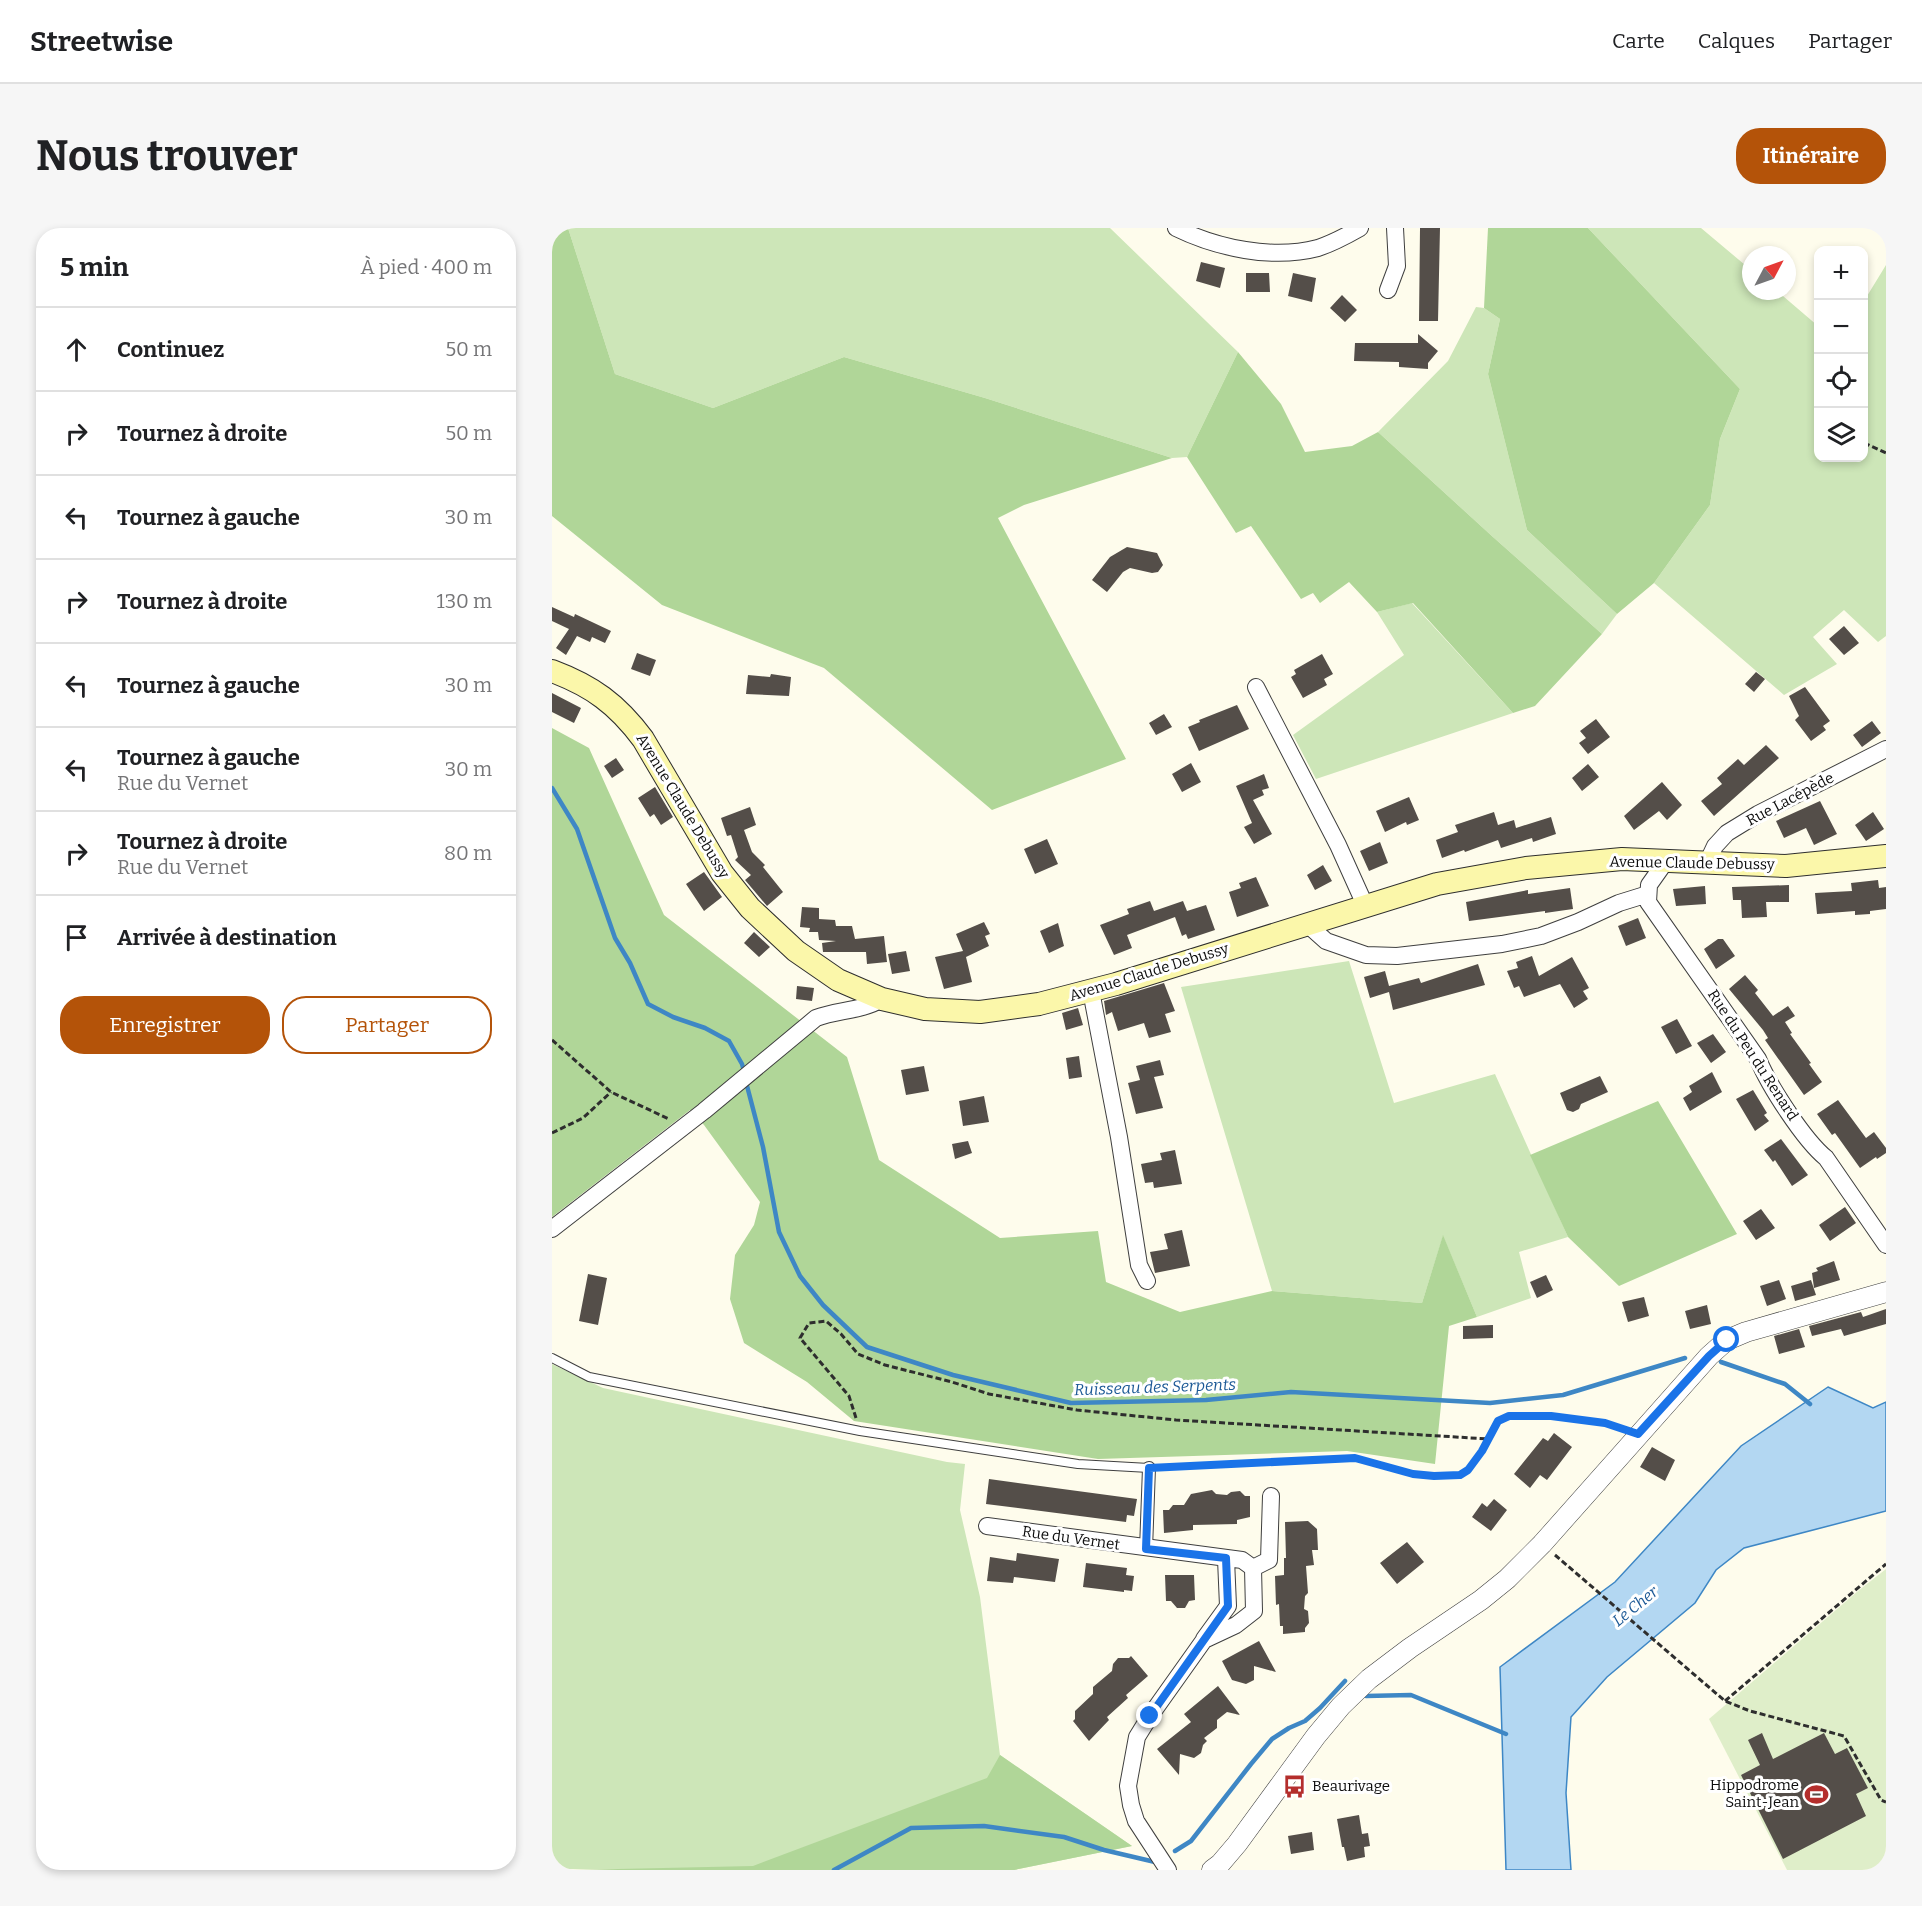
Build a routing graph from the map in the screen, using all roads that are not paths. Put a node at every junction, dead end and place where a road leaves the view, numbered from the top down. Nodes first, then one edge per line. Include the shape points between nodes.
1 (1176, 228) edge
2 (1360, 228) edge
3 (1395, 228) edge
4 (1388, 290) dead end
5 (552, 671) edge
6 (1256, 687) dead end
7 (1886, 749) edge
8 (1886, 856) edge
9 (1666, 861) junction
10 (1707, 863) junction
11 (1648, 894) junction
12 (1365, 905) junction
13 (1307, 924) junction
14 (1091, 991) junction
15 (882, 999) junction
16 (552, 1229) edge
17 (1886, 1245) edge
18 (1147, 1281) dead end
19 (1886, 1292) edge
20 (552, 1358) edge
21 (1149, 1468) joint
22 (1271, 1496) dead end
23 (987, 1526) dead end
24 (1146, 1549) junction
25 (1226, 1558) junction
26 (1253, 1568) junction
27 (1204, 1640) junction
28 (1168, 1870) edge
29 (1212, 1870) edge

1 - 2 street via 1230,248 1279,252 1316,248
3 - 4 street via 1396,266
5 - 15 main road, Avenue Claude Debussy via 581,682 607,699 631,723 722,873 750,908 796,951 838,980
6 - 12 street
7 - 10 street, Rue Lacépède via 1727,833
8 - 10 main road, Avenue Claude Debussy via 1786,866
9 - 10 main road, Avenue Claude Debussy
9 - 11 street via 1649,885
9 - 12 main road, Avenue Claude Debussy via 1622,860 1526,868 1437,884
11 - 13 street via 1541,936 1397,956 1366,955 1326,941
11 - 17 street, Rue du Peu du Renard via 1648,902 1758,1059 1765,1076
12 - 13 main road, Avenue Claude Debussy
13 - 14 main road, Avenue Claude Debussy
14 - 15 main road, Avenue Claude Debussy via 1039,1004 980,1012 925,1009
14 - 18 street via 1139,1265
15 - 16 street via 871,1006 816,1018
19 - 29 street via 1727,1340 1507,1579 1410,1648 1341,1706 1237,1844
20 - 21 lane via 589,1377 860,1431 1078,1464
21 - 24 street
22 - 26 street via 1269,1560
23 - 24 street, Rue du Vernet
24 - 25 street, Rue du Vernet
25 - 26 street, Rue du Vernet via 1242,1560
25 - 27 street via 1228,1606
26 - 27 street via 1254,1611 1236,1625
27 - 28 street via 1137,1737 1131,1760 1128,1786 1133,1813

